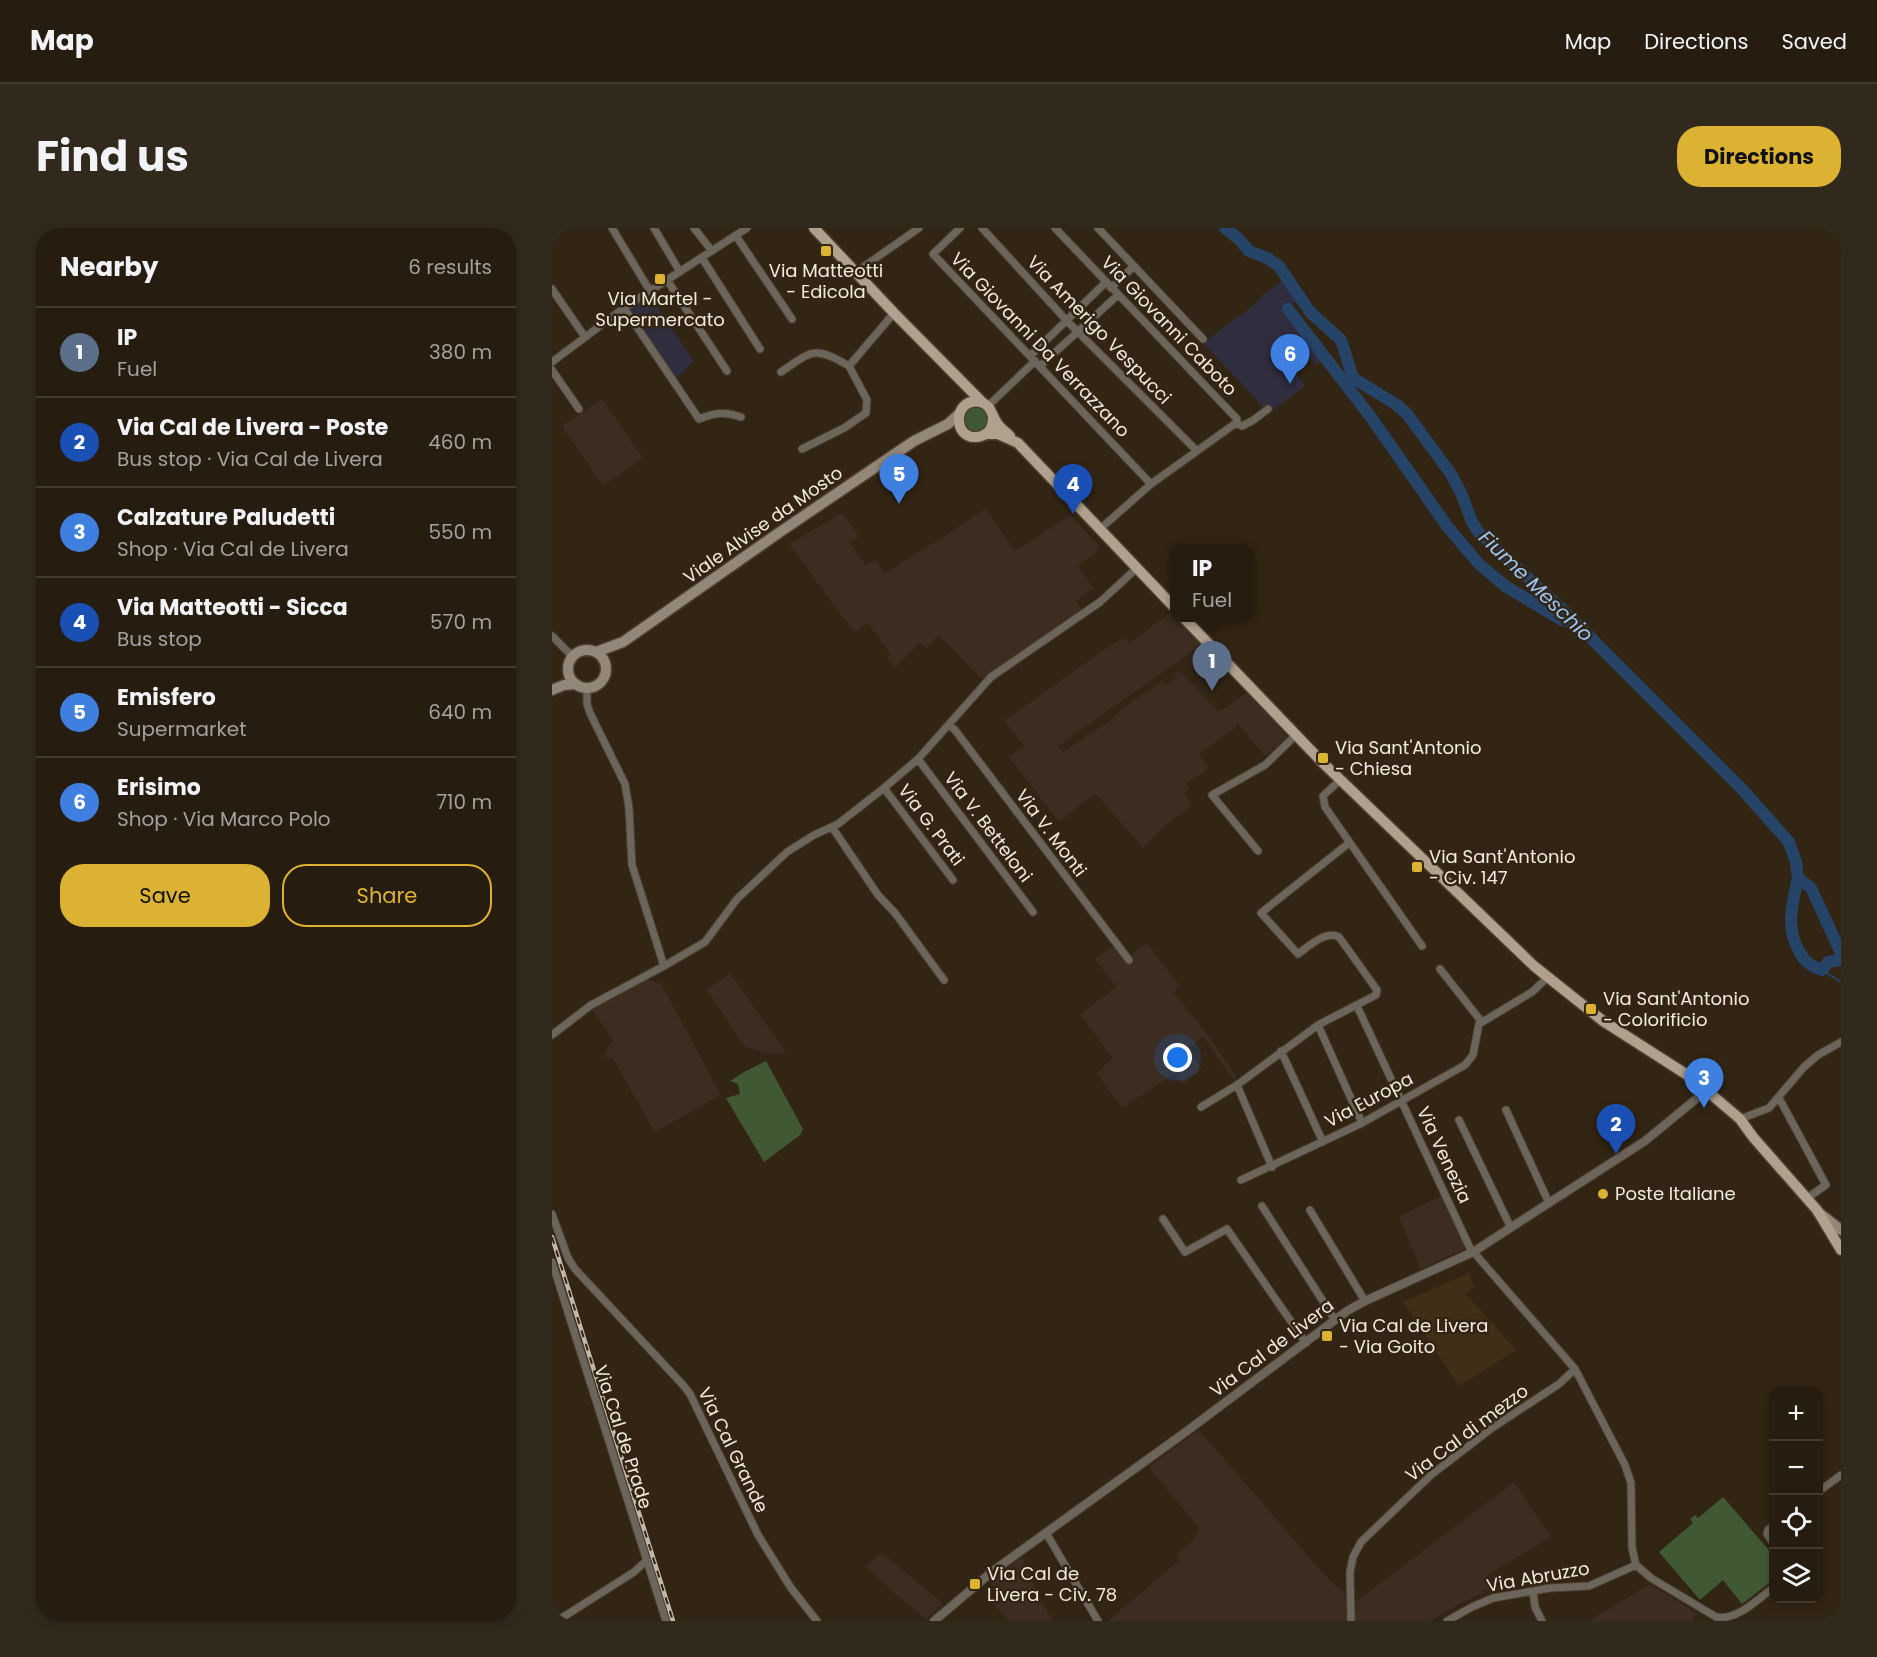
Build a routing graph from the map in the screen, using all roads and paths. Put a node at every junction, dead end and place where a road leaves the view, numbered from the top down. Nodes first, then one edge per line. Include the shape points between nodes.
1 (612, 228) edge
2 (654, 228) edge
3 (694, 228) edge
4 (747, 228) edge
5 (813, 228) edge
6 (919, 228) edge
7 (960, 228) edge
8 (982, 228) edge
9 (1055, 228) edge
10 (1098, 228) edge
11 (736, 236) junction
12 (712, 251) junction
13 (702, 258) junction
14 (1134, 266) junction
15 (680, 272) junction
16 (856, 272) junction
17 (667, 280) junction
18 (1108, 285) junction
19 (552, 289) edge
20 (651, 291) junction
21 (1118, 295) junction
22 (624, 308) junction
23 (894, 313) junction
24 (792, 319) dead end
25 (1067, 321) junction
26 (1078, 331) junction
27 (585, 337) junction
28 (1203, 339) dead end
29 (760, 349) dead end
30 (1035, 361) junction
31 (552, 362) edge
32 (849, 366) junction
33 (552, 370) edge
34 (727, 371) dead end
35 (781, 372) dead end
36 (956, 376) junction
37 (986, 404) junction
38 (579, 409) dead end
39 (1268, 409) dead end
40 (961, 411) junction
41 (741, 417) dead end
42 (993, 417) junction
43 (1237, 421) junction
44 (963, 432) junction
45 (985, 434) junction
46 (923, 437) junction
47 (1016, 441) junction
48 (802, 449) dead end
49 (1197, 451) junction
50 (1151, 484) junction
51 (1100, 529) junction
52 (1137, 568) junction
53 (1170, 603) edge
54 (1188, 622) edge
55 (552, 636) edge
56 (623, 642) junction
57 (596, 652) junction
58 (573, 657) junction
59 (605, 665) junction
60 (569, 672) junction
61 (582, 686) junction
62 (554, 689) edge
63 (949, 725) junction
64 (1296, 735) junction
65 (918, 759) junction
66 (1340, 780) junction
67 (884, 788) junction
68 (832, 827) junction
69 (1349, 843) junction
70 (1258, 850) dead end
71 (953, 880) dead end
72 (1033, 912) dead end
73 (1422, 946) dead end
74 (1129, 960) dead end
75 (664, 966) junction
76 (1440, 969) dead end
77 (1547, 978) junction
78 (944, 980) dead end
79 (1357, 1006) junction
80 (1481, 1021) junction
81 (1318, 1025) junction
82 (552, 1035) edge
83 (1841, 1042) edge
84 (1281, 1051) junction
85 (1237, 1084) junction
86 (1707, 1090) junction
87 (1779, 1098) junction
88 (1401, 1101) junction
89 (1201, 1107) dead end
90 (1506, 1110) dead end
91 (1740, 1119) junction
92 (1459, 1120) dead end
93 (1362, 1123) junction
94 (1323, 1142) junction
95 (1272, 1167) junction
96 (1241, 1180) dead end
97 (1808, 1198) junction
98 (1549, 1203) junction
99 (1262, 1206) dead end
100 (1310, 1210) dead end
101 (1817, 1210) junction
102 (552, 1214) edge
103 (1162, 1219) dead end
104 (1511, 1228) junction
105 (1841, 1230) edge
106 (1841, 1250) edge
107 (1473, 1252) junction
108 (552, 1262) edge
109 (1365, 1301) junction
110 (1335, 1320) junction
111 (1306, 1342) junction
112 (1575, 1369) junction
113 (1841, 1475) edge
114 (1823, 1488) edge
115 (1046, 1533) junction
116 (647, 1560) junction
117 (1636, 1565) junction
118 (1769, 1590) edge
119 (1533, 1591) junction
120 (557, 1621) edge
121 (666, 1621) edge
122 (817, 1621) edge
123 (934, 1621) edge
124 (1098, 1621) edge
125 (1351, 1621) edge
126 (1447, 1621) edge
127 (1542, 1621) edge

1 - 20 street
2 - 15 street
3 - 12 street
4 - 11 street
5 - 16 main road
6 - 16 street
7 - 30 street, Via Giovanni Da Verrazzano via 933,255
8 - 25 street, Via Amerigo Vespucci
9 - 18 street, Via Giovanni Caboto
10 - 14 street
11 - 12 street
11 - 24 street
12 - 13 street
13 - 15 street
13 - 29 street
14 - 18 street
14 - 28 street
15 - 17 street
16 - 23 main road
17 - 20 street
17 - 34 street
18 - 21 street, Via Giovanni Caboto
18 - 25 street
19 - 27 street
20 - 22 street
21 - 26 street
21 - 43 street, Via Giovanni Caboto
22 - 27 street
22 - 41 street via 699,419 721,412
23 - 32 street
23 - 36 main road
25 - 26 street, Via Amerigo Vespucci
25 - 30 street
26 - 30 street
26 - 49 street, Via Amerigo Vespucci
27 - 31 street
30 - 37 street
30 - 50 street, Via Giovanni Da Verrazzano
32 - 35 street via 828,354 814,352
32 - 48 street via 867,400 866,413
33 - 38 street
36 - 37 main road
36 - 40 main road via 962,394
37 - 40 main road via 972,402
37 - 42 main road
39 - 43 street via 1242,426
40 - 44 main road via 958,423
40 - 46 main road, Viale Alvise da Mosto via 948,424
42 - 45 main road
42 - 47 main road
43 - 49 street
44 - 45 main road via 972,436
44 - 46 main road, Viale Alvise da Mosto via 950,430
45 - 47 main road
46 - 56 main road, Viale Alvise da Mosto
47 - 51 main road
49 - 50 street
50 - 51 street
51 - 52 main road
52 - 53 main road
52 - 63 street via 1100,602 995,674
54 - 64 main road
55 - 58 street
56 - 57 main road, Viale Alvise da Mosto
56 - 59 main road, Viale Alvise da Mosto
57 - 58 main road via 583,650
57 - 59 main road
58 - 60 main road
59 - 61 main road via 605,674 598,684
60 - 61 main road
60 - 62 main road
61 - 62 main road
61 - 75 street via 627,792 632,865
63 - 65 street
63 - 74 street, Via V. Monti
64 - 66 main road
64 - 70 street via 1265,765 1212,795
65 - 67 street
65 - 72 street, Via V. Betteloni
66 - 69 street via 1325,794 1323,803
66 - 77 main road
67 - 68 street
67 - 71 street, Via G. Prati
68 - 75 street via 792,848 737,899 705,942
68 - 78 street via 878,895
69 - 73 street
69 - 79 street via 1261,913 1298,954 1327,935 1336,935 1377,990 1376,995
75 - 82 street via 591,1005
76 - 80 street
77 - 80 street via 1532,992
77 - 86 main road via 1604,1022
79 - 81 street
79 - 88 street, Via Venezia
80 - 88 street, Via Europa via 1469,1062
81 - 84 street
81 - 93 street
83 - 87 street via 1804,1067
84 - 85 street
84 - 94 street
85 - 89 street
85 - 95 street
86 - 91 main road
86 - 98 street, Via Cal de Livera via 1652,1136
87 - 91 street via 1769,1108
87 - 97 street via 1826,1185
88 - 93 street, Via Europa
88 - 107 street, Via Venezia
90 - 98 street
91 - 97 main road
92 - 104 street
93 - 94 street, Via Europa
94 - 95 street, Via Europa
95 - 96 street, Via Europa
97 - 101 main road
98 - 104 street, Via Cal de Livera
99 - 110 street
100 - 109 street
101 - 105 main road
101 - 106 main road
102 - 122 street, Via Cal Grande via 575,1269 690,1394 758,1535
103 - 111 street via 1185,1252 1227,1229
104 - 107 street, Via Cal de Livera
107 - 109 street, Via Cal de Livera
107 - 112 street, Via Venezia
108 - 116 street, Via Cal de Prade
109 - 110 street, Via Cal de Livera
110 - 111 street, Via Cal de Livera
111 - 115 street, Via Cal de Livera
112 - 117 street, Via Venezia via 1625,1465 1630,1483
112 - 125 street, Via Cal di mezzo via 1431,1475 1361,1542 1350,1572
113 - 114 street
115 - 123 street, Via Cal de Livera via 980,1581
115 - 124 street
116 - 120 street
116 - 121 street, Via Cal de Prade
117 - 118 street via 1651,1578 1722,1619 1733,1617
117 - 119 street, Via Abruzzo via 1589,1586
119 - 126 street, Via Abruzzo via 1486,1601
119 - 127 street

